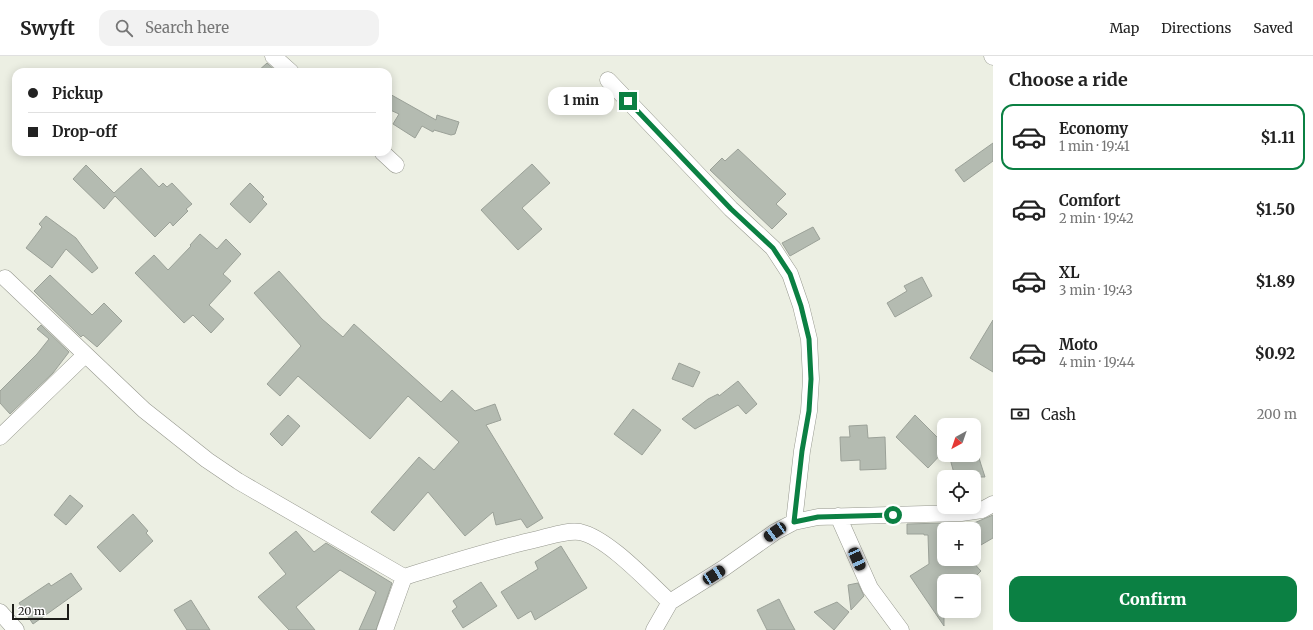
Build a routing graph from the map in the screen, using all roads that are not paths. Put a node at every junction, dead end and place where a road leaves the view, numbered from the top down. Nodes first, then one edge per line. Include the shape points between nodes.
1 (273, 56) edge
2 (286, 68) edge
3 (608, 80) dead end
4 (386, 156) edge
5 (396, 165) dead end
6 (5, 278) dead end
7 (85, 355) junction
8 (0, 437) edge
9 (993, 504) edge
10 (838, 516) junction
11 (794, 522) junction
12 (404, 577) junction
13 (670, 602) junction
14 (0, 612) edge
15 (16, 630) edge
16 (384, 630) edge
17 (654, 630) edge
18 (901, 630) edge

1 - 2 street
3 - 11 street via 731,209 773,248 790,274 809,339 811,379
4 - 5 street
6 - 7 street
7 - 8 street
7 - 12 street via 144,410 207,460 238,481
9 - 10 street via 982,510 961,513
10 - 11 street
10 - 18 street via 870,588
11 - 13 street
12 - 13 street via 505,546 563,533 580,532 614,550
12 - 16 street
13 - 17 street
14 - 15 street

